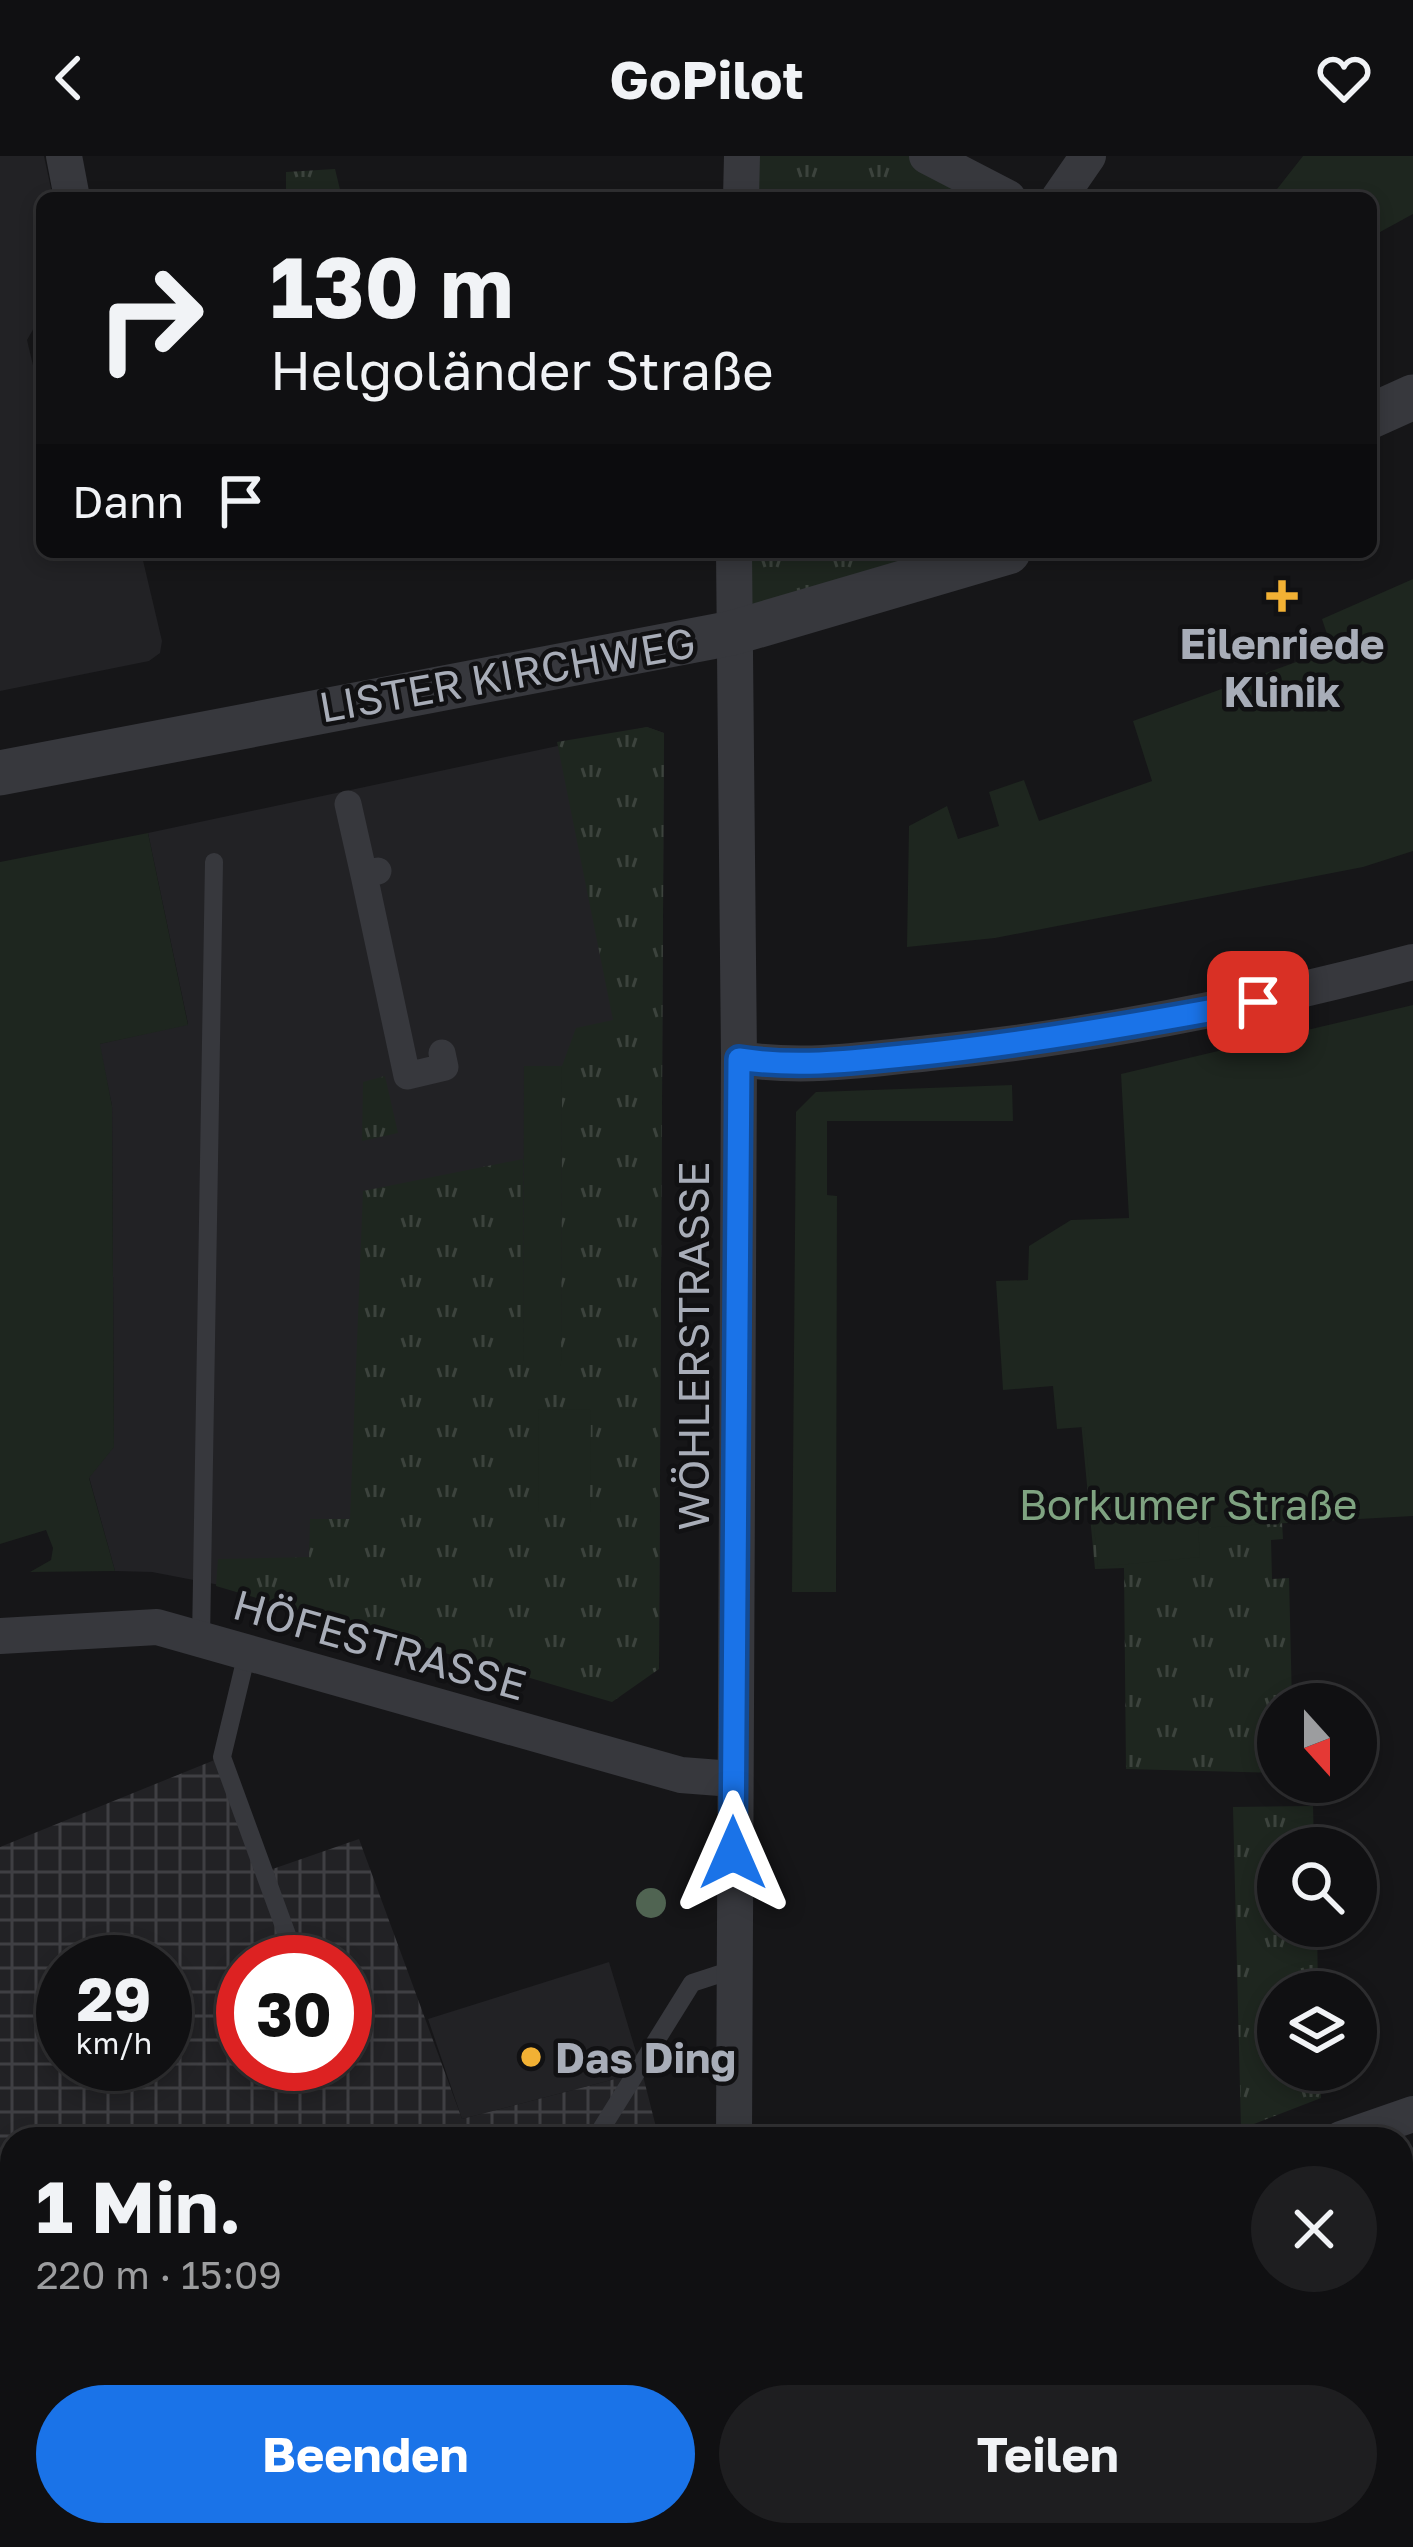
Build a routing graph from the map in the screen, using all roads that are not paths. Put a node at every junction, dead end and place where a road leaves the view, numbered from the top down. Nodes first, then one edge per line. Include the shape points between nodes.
1 (64, 156) edge
2 (742, 156) edge
3 (927, 156) edge
4 (1088, 156) edge
5 (71, 192) edge
6 (741, 192) edge
7 (996, 192) edge
8 (1063, 192) edge
9 (1413, 397) edge
10 (1377, 413) edge
11 (734, 558) edge
12 (988, 558) edge
13 (732, 634) junction
14 (0, 773) edge
15 (348, 804) dead end
16 (214, 862) dead end
17 (1413, 962) edge
18 (442, 1053) dead end
19 (739, 1059) junction
20 (0, 1636) edge
21 (201, 1640) junction
22 (247, 1653) junction
23 (733, 1779) junction
24 (287, 1935) edge
25 (732, 1970) junction
26 (1413, 2114) edge
27 (602, 2127) edge
28 (734, 2127) edge
29 (1376, 2127) edge

1 - 5 street
2 - 6 street
3 - 7 street
4 - 8 street
9 - 10 street
11 - 13 street, WÖHLERSTRASSE
12 - 13 street, LISTER KIRCHWEG
13 - 14 street, LISTER KIRCHWEG
13 - 19 street, WÖHLERSTRASSE
15 - 18 street via 371,873 407,1076 445,1067
16 - 21 lane
17 - 19 street via 1258,1002 1023,1044 831,1064
19 - 23 street, WÖHLERSTRASSE
20 - 21 street, HÖFESTRASSE via 158,1627
21 - 22 street, HÖFESTRASSE
22 - 23 street, HÖFESTRASSE via 681,1775
22 - 24 lane via 222,1757
23 - 25 street, WÖHLERSTRASSE
25 - 27 lane via 692,1983
25 - 28 street, WÖHLERSTRASSE
26 - 29 street

